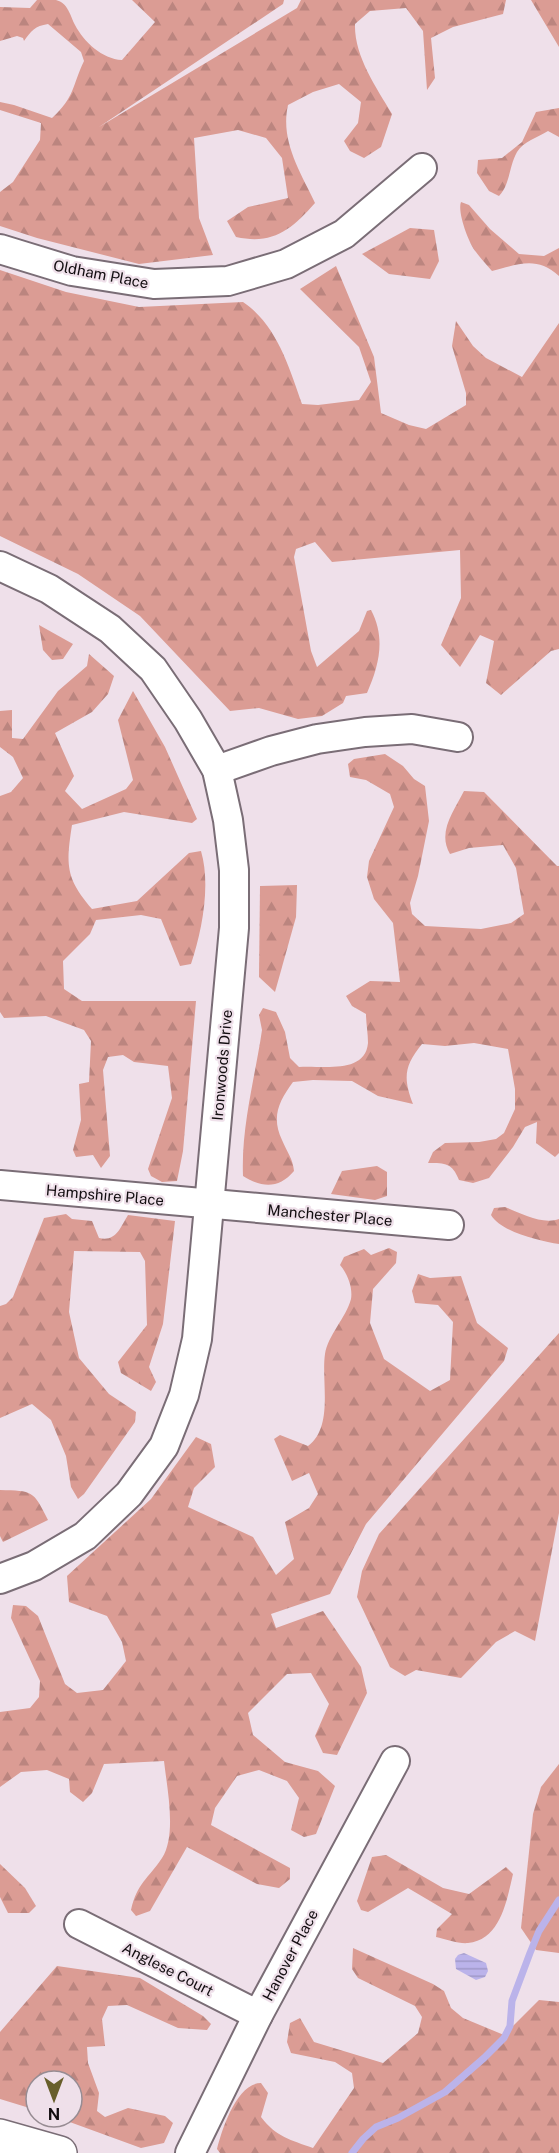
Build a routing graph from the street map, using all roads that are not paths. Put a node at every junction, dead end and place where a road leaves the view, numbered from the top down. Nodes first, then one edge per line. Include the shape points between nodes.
1 (422, 168) dead end
2 (0, 249) edge
3 (0, 566) edge
4 (458, 737) dead end
5 (217, 770) junction
6 (0, 1185) edge
7 (210, 1205) junction
8 (449, 1225) dead end
9 (0, 1579) edge
10 (395, 1761) dead end
11 (79, 1924) dead end
12 (258, 2014) junction
13 (0, 2136) edge
14 (60, 2153) edge
15 (190, 2153) edge

1 - 2 street, Oldham Place via 344,234 286,264 228,281 154,284 72,271
3 - 5 street, Ironwoods Drive via 49,589 110,629 153,669
4 - 5 street via 412,729 365,732 271,751
5 - 7 street, Ironwoods Drive via 234,870 234,928
6 - 7 street, Hampshire Place
7 - 8 street, Manchester Place
7 - 9 street, Ironwoods Drive via 197,1339 184,1395 164,1446 129,1494 84,1536 34,1566
10 - 12 street, Hanover Place
11 - 12 street, Anglese Court
12 - 15 street, Hanover Place
13 - 14 street

